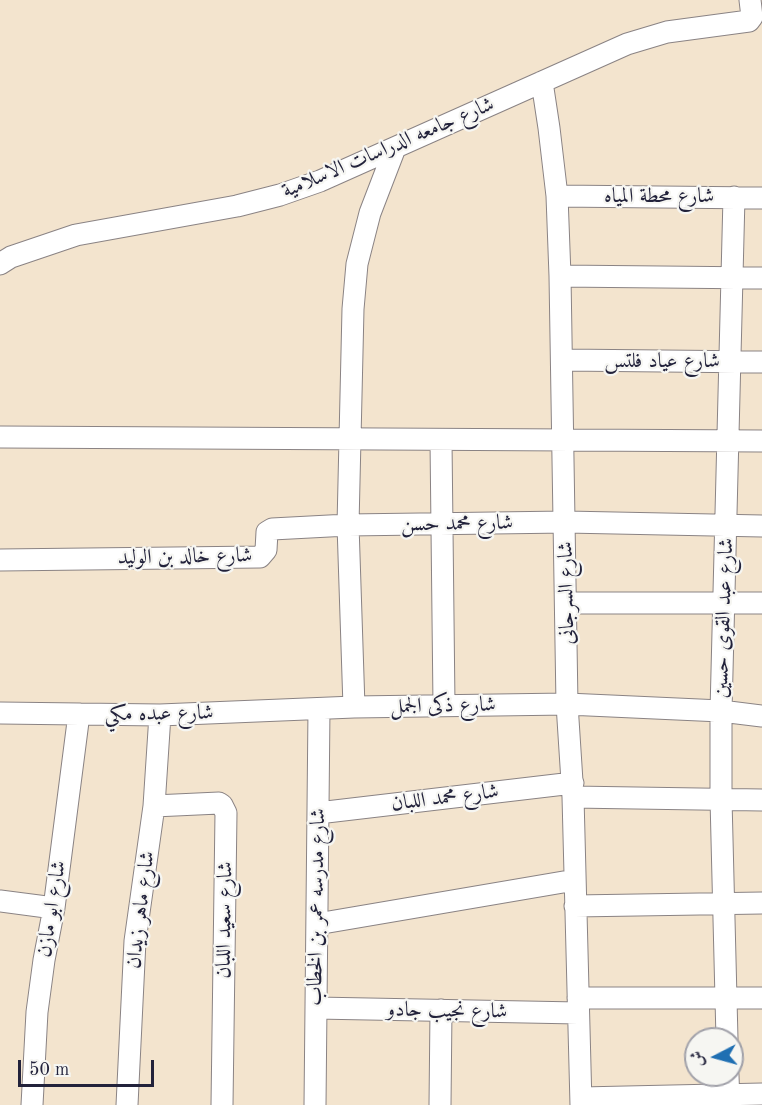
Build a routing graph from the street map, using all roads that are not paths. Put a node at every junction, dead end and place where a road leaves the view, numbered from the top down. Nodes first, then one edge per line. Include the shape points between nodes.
1 (754, 14) edge
2 (542, 82) junction
3 (395, 148) junction
4 (557, 196) junction
5 (734, 197) junction
6 (762, 198) edge
7 (0, 264) edge
8 (560, 276) junction
9 (762, 278) edge
10 (733, 279) junction
11 (562, 360) junction
12 (731, 362) junction
13 (762, 362) edge
14 (0, 437) edge
15 (348, 440) junction
16 (441, 441) junction
17 (563, 441) junction
18 (762, 441) edge
19 (728, 442) junction
20 (566, 522) junction
21 (441, 524) junction
22 (348, 525) junction
23 (726, 526) junction
24 (762, 526) edge
25 (0, 560) edge
26 (567, 603) junction
27 (762, 603) edge
28 (724, 604) junction
29 (567, 704) junction
30 (444, 705) junction
31 (354, 707) junction
32 (319, 709) junction
33 (721, 711) junction
34 (0, 713) edge
35 (79, 714) junction
36 (160, 715) junction
37 (762, 716) edge
38 (573, 790) junction
39 (721, 799) junction
40 (762, 800) edge
41 (154, 806) junction
42 (318, 813) junction
43 (575, 880) junction
44 (0, 901) edge
45 (762, 903) edge
46 (723, 904) junction
47 (575, 906) junction
48 (54, 908) junction
49 (317, 924) junction
50 (726, 998) junction
51 (762, 998) edge
52 (578, 1006) junction
53 (316, 1008) junction
54 (441, 1010) junction
55 (727, 1027) edge
56 (729, 1092) edge
57 (762, 1094) edge
58 (581, 1102) edge
59 (33, 1105) edge
60 (127, 1105) edge
61 (222, 1105) edge
62 (315, 1105) edge
63 (441, 1105) edge

1 - 2 street, شارع جامعه الدراسات الاسلامية via 627,44
2 - 3 street, شارع جامعه الدراسات الاسلامية
2 - 4 street, شارع السرجانى
3 - 7 street, شارع جامعه الدراسات الاسلامية via 279,195 76,235
3 - 15 street via 370,213 357,264
4 - 5 street, شارع محطة المياه
4 - 8 street, شارع السرجانى
5 - 6 street, شارع محطة المياه
5 - 10 street, شارع عبد القوى حسين
8 - 10 street
8 - 11 street, شارع السرجانى
9 - 10 street
10 - 12 street, شارع عبد القوى حسين
11 - 12 street, شارع عياد فلتس
11 - 17 street, شارع السرجانى
12 - 13 street, شارع عياد فلتس
12 - 19 street, شارع عبد القوى حسين
14 - 15 street
15 - 16 street
15 - 22 street
16 - 17 street
16 - 21 street
17 - 19 street
17 - 20 street, شارع السرجانى
18 - 19 street
19 - 23 street, شارع عبد القوى حسين
20 - 21 street, شارع محمد حسن
20 - 23 street, شارع محمد حسن
20 - 26 street, شارع السرجانى
21 - 22 street, شارع محمد حسن
21 - 30 street
22 - 25 street, شارع خالد بن الوليد via 269,530 261,557
22 - 31 street
23 - 24 street, شارع محمد حسن
23 - 28 street, شارع عبد القوى حسين
26 - 28 street
26 - 29 street, شارع السرجانى
27 - 28 street
28 - 33 street, شارع عبد القوى حسين
29 - 30 street, شارع ذكى الجمل
29 - 33 street, شارع ذكى الجمل
29 - 38 street, شارع السرجانى
30 - 31 street, شارع ذكى الجمل
31 - 32 street, شارع ذكى الجمل
32 - 36 street, شارع عبده مكي
32 - 42 street, شارع مدرسه عمر بن الخطاب
33 - 37 street, شارع ذكى الجمل
33 - 39 street, شارع عبد القوى حسين
34 - 35 street, شارع عبده مكي
35 - 36 street, شارع عبده مكي
35 - 48 street, شارع ابو مازن
36 - 41 street, شارع ماهر زيدان
38 - 39 street, شارع محمد اللبان
38 - 42 street, شارع محمد اللبان
38 - 43 street, شارع السرجانى
39 - 40 street, شارع محمد اللبان
39 - 46 street, شارع عبد القوى حسين
41 - 60 street, شارع ماهر زيدان via 135,941
41 - 61 street, شارع سعيد اللبان via 219,803 226,813
42 - 49 street, شارع مدرسه عمر بن الخطاب
43 - 47 street, شارع السرجانى
43 - 49 street
44 - 48 street
45 - 46 street
46 - 47 street
46 - 50 street, شارع عبد القوى حسين
47 - 52 street, شارع السرجانى
48 - 59 street, شارع ابو مازن via 37,1012
49 - 53 street, شارع مدرسه عمر بن الخطاب
50 - 51 street, شارع نجيب جادو
50 - 52 street, شارع نجيب جادو
50 - 55 street, شارع عبد القوى حسين
52 - 54 street, شارع نجيب جادو
52 - 58 street, شارع السرجانى
53 - 54 street, شارع نجيب جادو
53 - 62 street, شارع مدرسه عمر بن الخطاب
54 - 63 street
56 - 57 street
56 - 58 street

